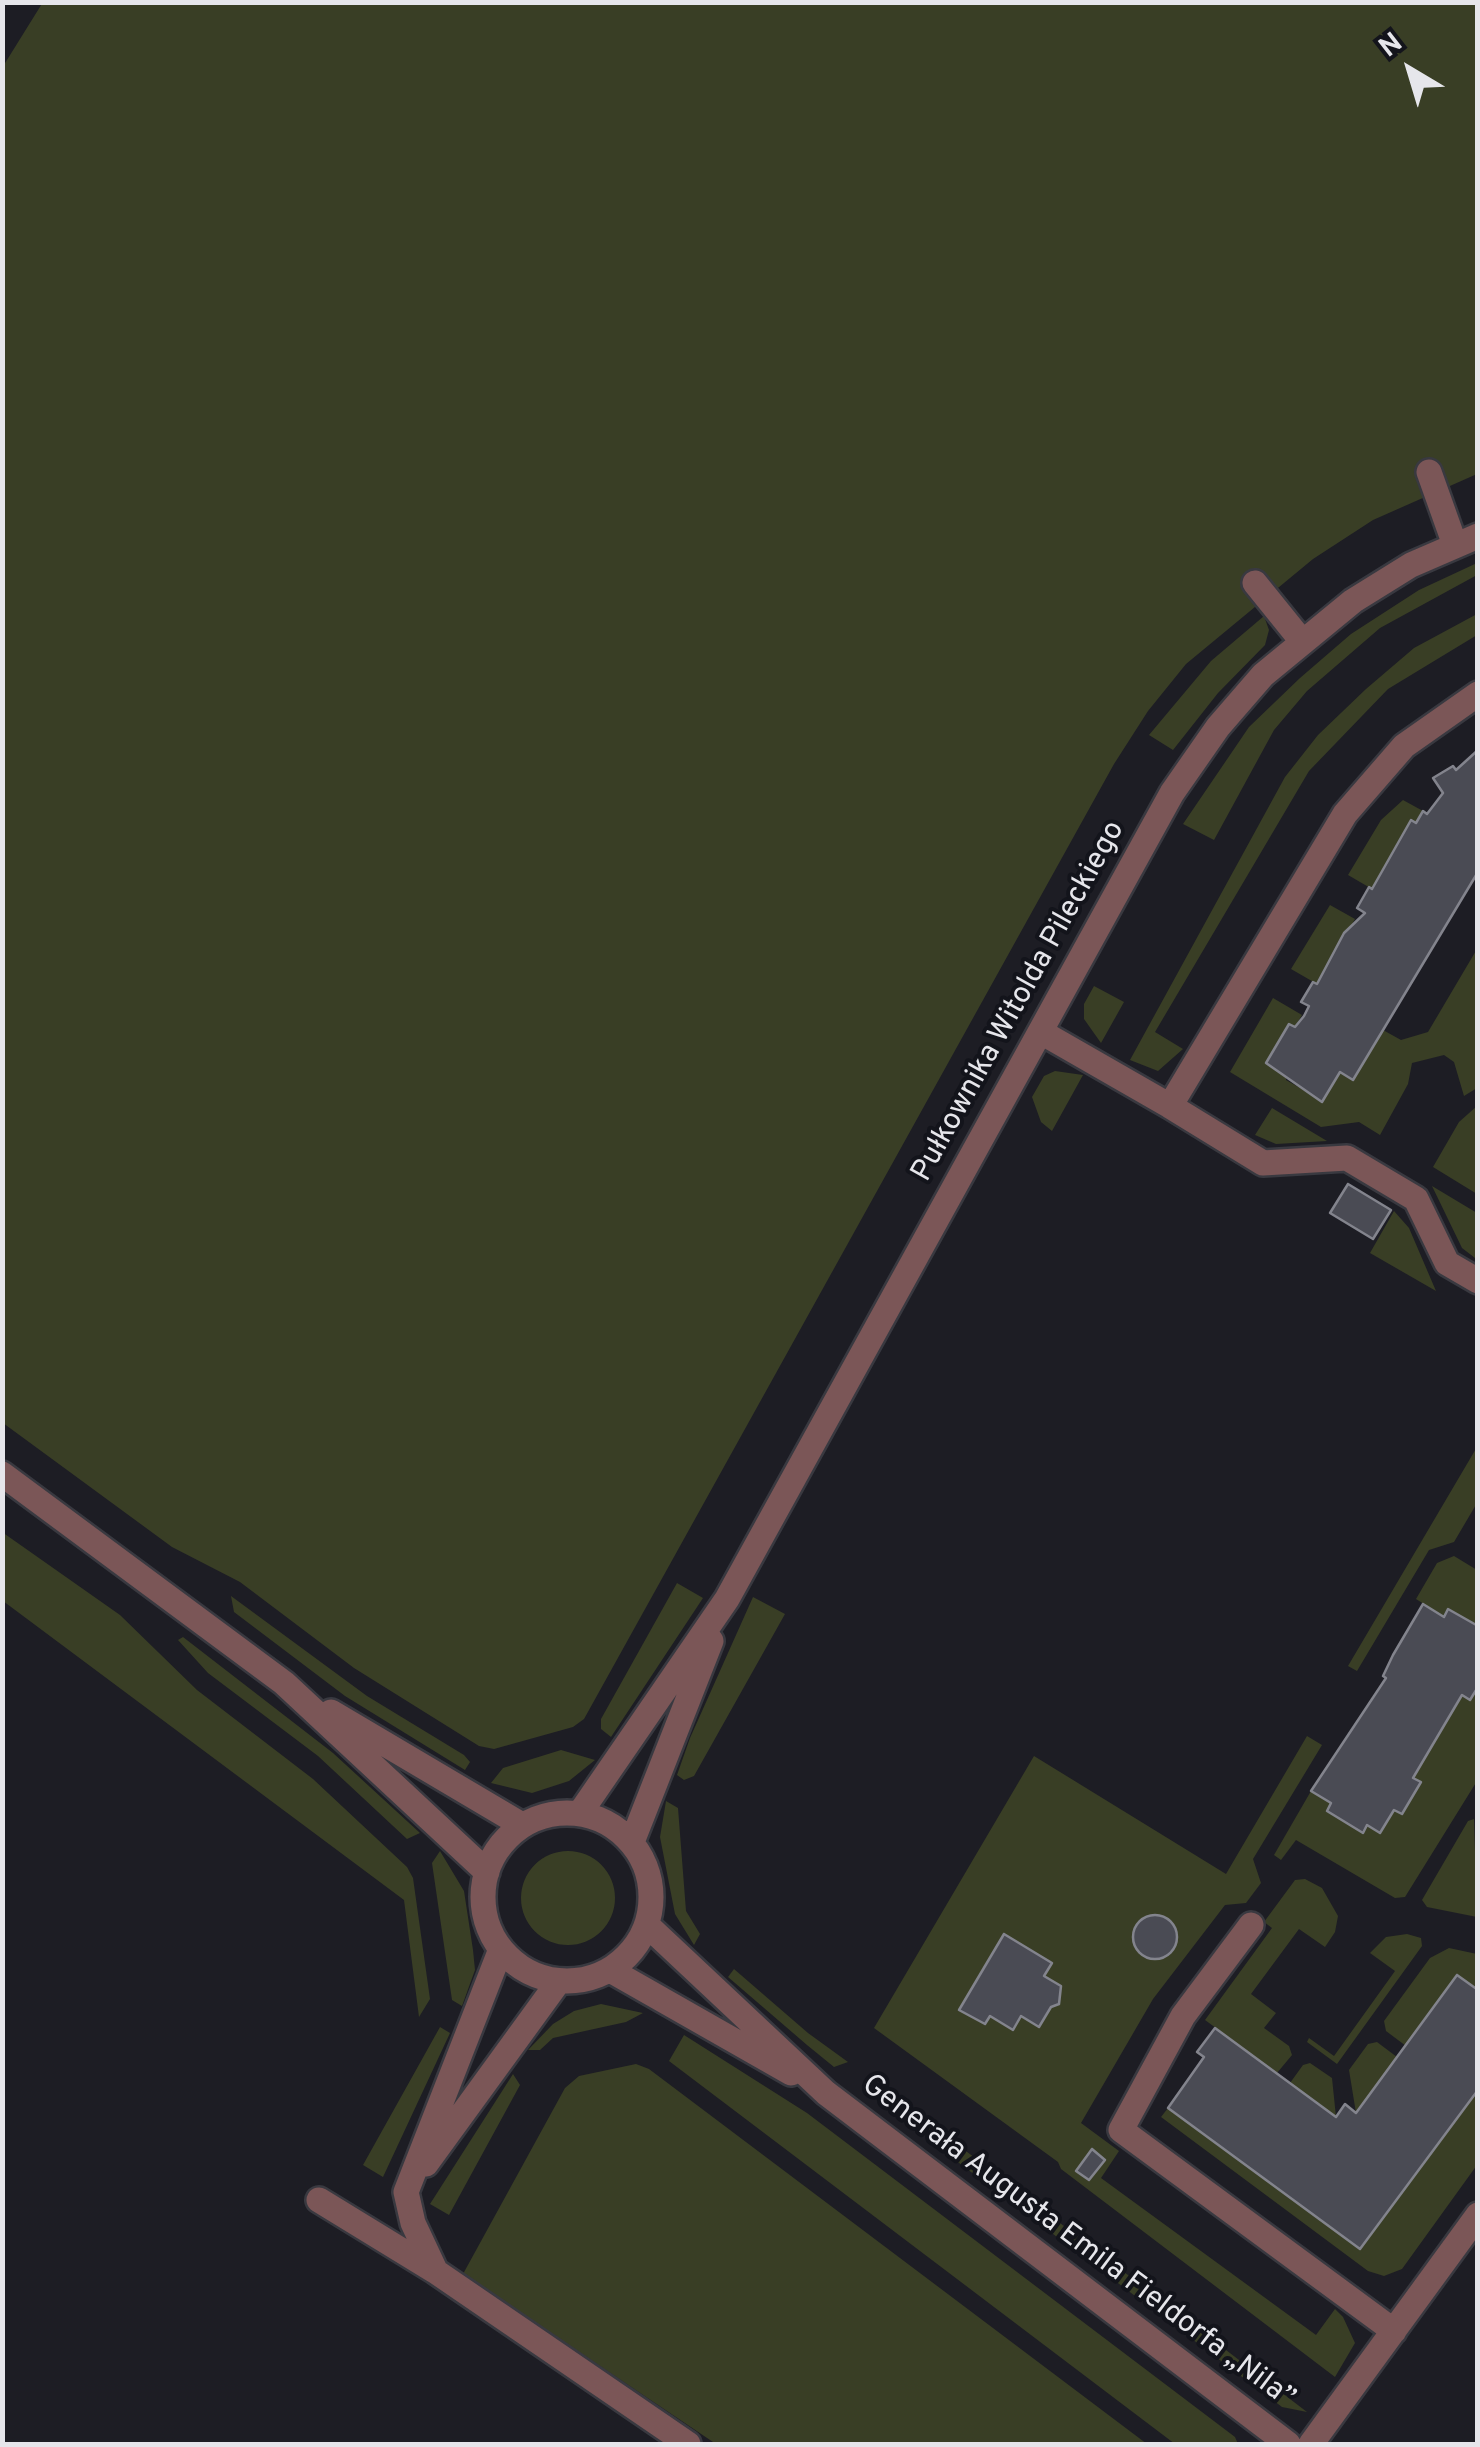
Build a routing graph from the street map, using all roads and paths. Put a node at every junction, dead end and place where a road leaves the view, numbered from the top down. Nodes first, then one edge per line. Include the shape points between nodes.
1 (1429, 472) dead end
2 (1466, 540) edge
3 (1256, 583) dead end
4 (1301, 640) junction
5 (1478, 694) edge
6 (1041, 1032) junction
7 (1170, 1106) junction
8 (1478, 1282) edge
9 (2, 1474) edge
10 (727, 1599) junction
11 (284, 1683) junction
12 (580, 1812) junction
13 (522, 1825) junction
14 (632, 1842) junction
15 (486, 1872) junction
16 (647, 1925) junction
17 (1251, 1925) dead end
18 (501, 1949) junction
19 (610, 1970) junction
20 (559, 1981) junction
21 (826, 2093) junction
22 (406, 2192) junction
23 (319, 2200) dead end
24 (1478, 2214) edge
25 (436, 2271) junction
26 (1394, 2330) junction
27 (688, 2444) edge
28 (1288, 2444) edge
29 (1312, 2444) edge

1 - 2 street
2 - 4 street, Pułkownika Witolda Pileckiego via 1353,601
3 - 4 street
4 - 6 street, Pułkownika Witolda Pileckiego via 1218,726 1172,793
5 - 7 street via 1404,746 1356,800
6 - 7 street
6 - 10 street, Pułkownika Witolda Pileckiego
7 - 8 street via 1263,1163 1347,1158 1416,1199 1447,1263
9 - 11 street
10 - 12 street, Pułkownika Witolda Pileckiego
10 - 14 street, Pułkownika Witolda Pileckiego
11 - 13 street
11 - 15 street
12 - 13 street
12 - 14 street via 618,1828
13 - 15 street
14 - 16 street via 651,1881
15 - 18 street via 484,1912
16 - 19 street
16 - 21 street, Generała Augusta Emila Fieldorfa „Nila”
17 - 26 street via 1183,2016 1120,2130
18 - 20 street via 526,1971
18 - 22 street
19 - 20 street
19 - 21 street, Generała Augusta Emila Fieldorfa „Nila”
20 - 22 street
21 - 28 street, Generała Augusta Emila Fieldorfa „Nila”
22 - 25 street
23 - 25 street
24 - 26 street
25 - 27 street
26 - 29 street

